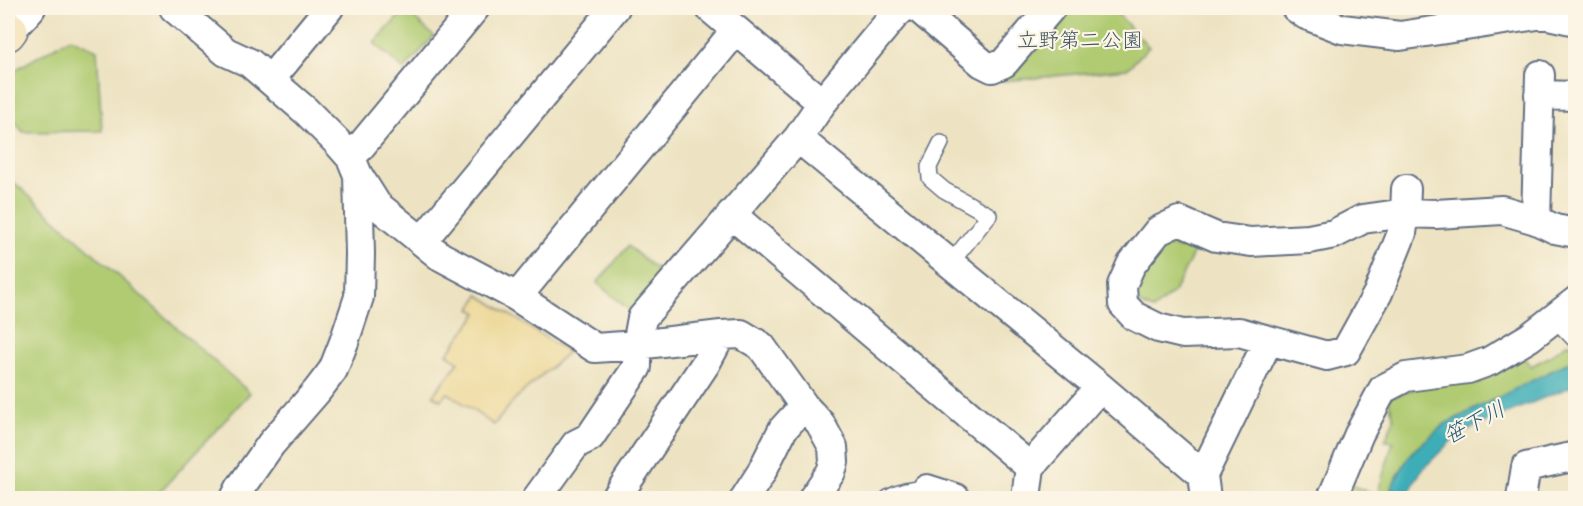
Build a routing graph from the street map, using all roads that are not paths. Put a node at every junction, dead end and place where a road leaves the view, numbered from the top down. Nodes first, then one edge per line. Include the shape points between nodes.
1 (174, 8) edge
2 (329, 8) edge
3 (475, 8) edge
4 (615, 8) edge
5 (710, 8) edge
6 (1051, 8) edge
7 (1296, 8) edge
8 (900, 10) edge
9 (1575, 21) edge
10 (736, 30) junction
11 (270, 80) junction
12 (1575, 96) edge
13 (822, 103) junction
14 (798, 138) junction
15 (941, 143) dead end
16 (354, 166) junction
17 (1406, 201) junction
18 (731, 214) junction
19 (1536, 220) junction
20 (1575, 233) edge
21 (422, 242) junction
22 (950, 264) junction
23 (517, 297) junction
24 (1565, 310) edge
25 (721, 335) junction
26 (1575, 340) edge
27 (1268, 341) junction
28 (637, 345) junction
29 (1100, 387) junction
30 (804, 406) junction
31 (1575, 456) edge
32 (1030, 467) junction
33 (1204, 487) edge
34 (927, 489) joint
35 (235, 498) edge
36 (537, 498) edge
37 (616, 498) edge
38 (745, 498) edge
39 (813, 498) edge
40 (888, 498) edge
41 (954, 498) edge
42 (1026, 498) edge
43 (1332, 498) edge
44 (1521, 498) edge

1 - 11 street via 226,52 250,63
2 - 11 street
3 - 16 street
4 - 21 street
5 - 10 street
6 - 8 street via 1004,63 992,68
7 - 9 street via 1342,29 1400,36 1544,14
8 - 13 street
10 - 13 street
10 - 23 street
11 - 16 street via 337,142
12 - 19 street via 1540,85
13 - 14 street
14 - 18 street
14 - 22 street
15 - 22 lane via 929,167 930,178 989,214
16 - 21 street via 377,205
16 - 35 street via 360,254 358,297 344,342 333,370 271,444
17 - 19 street via 1436,214 1502,210
17 - 27 street via 1402,233 1378,293 1346,351 1327,356
17 - 27 street via 1334,234 1309,239 1251,242 1216,237 1179,221 1158,231 1131,265 1122,285 1123,304 1134,316 1183,334 1239,332
18 - 28 street via 642,318
18 - 32 street
19 - 20 street
21 - 23 street via 440,256
22 - 29 street
23 - 28 street via 595,348
24 - 26 lane
24 - 43 street via 1490,361 1468,369 1406,377 1383,389
25 - 28 street
25 - 30 street via 741,334 761,346
25 - 37 street
27 - 33 street
28 - 36 street via 637,367 590,437 576,444
29 - 32 street
29 - 33 street
30 - 38 street via 783,429
30 - 39 street via 820,423 833,447 831,472
31 - 44 street via 1526,466
32 - 42 street
34 - 40 lane via 915,488
34 - 41 street

